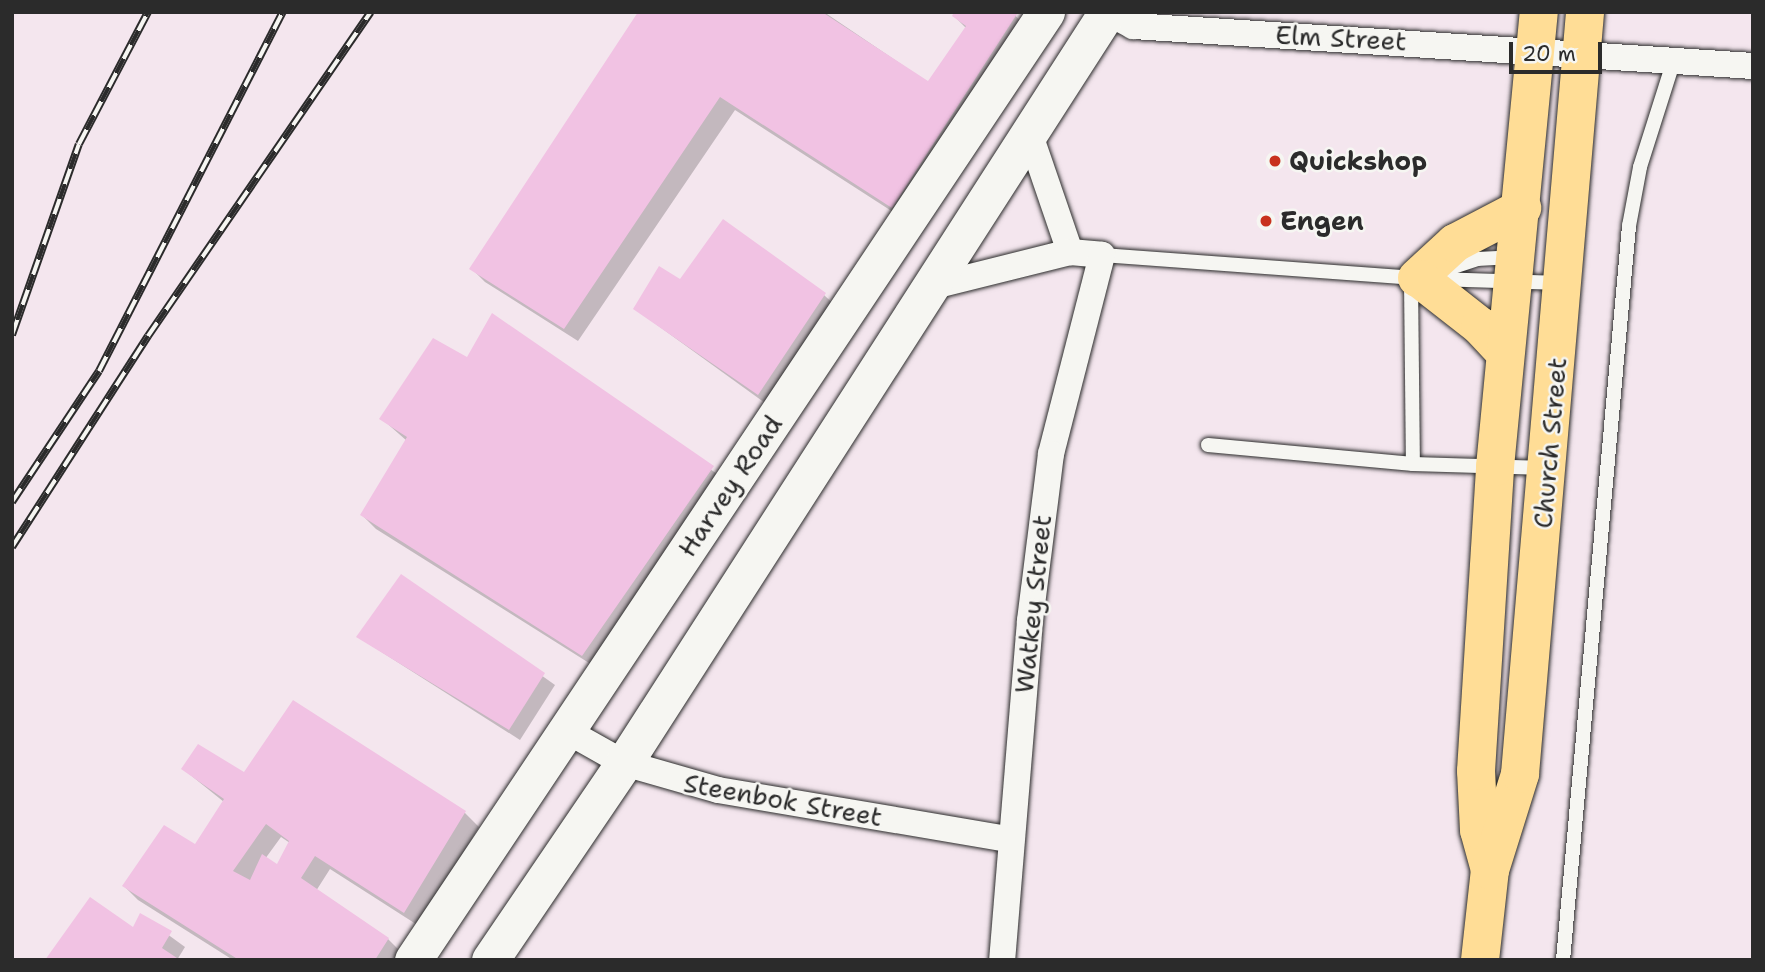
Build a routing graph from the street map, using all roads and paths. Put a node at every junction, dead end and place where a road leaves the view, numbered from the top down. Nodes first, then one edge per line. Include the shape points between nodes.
1 (1046, 12) edge
2 (1107, 12) edge
3 (1585, 12) edge
4 (1537, 31) edge
5 (1582, 52) junction
6 (1673, 63) junction
7 (1753, 66) edge
8 (1028, 132) junction
9 (1522, 208) junction
10 (1070, 252) junction
11 (1102, 255) junction
12 (1517, 269) junction
13 (1418, 278) junction
14 (1564, 283) junction
15 (926, 288) junction
16 (1505, 353) junction
17 (1208, 445) dead end
18 (1413, 464) junction
19 (1494, 467) junction
20 (1548, 468) junction
21 (567, 730) junction
22 (624, 763) junction
23 (1009, 839) junction
24 (1490, 870) junction
25 (413, 960) edge
26 (490, 960) edge
27 (1002, 960) edge
28 (1480, 960) edge
29 (1563, 960) edge

1 - 21 main road, Harvey Road
2 - 4 street, Elm Street via 1133,26 1164,28
2 - 8 main road
3 - 5 main road, Church Street
4 - 5 street, Elm Street
4 - 9 main road, Church Street
5 - 6 street, Elm Street
5 - 14 main road, Church Street
6 - 7 street, Elm Street
6 - 29 lane via 1640,167 1629,226
8 - 10 street
8 - 15 main road
9 - 12 main road, Church Street
9 - 13 main road via 1455,243
10 - 11 street
10 - 15 street
11 - 13 lane
11 - 23 street, Watkey Street via 1051,454
12 - 13 lane
12 - 13 lane via 1477,259
12 - 14 lane
12 - 16 main road, Church Street
13 - 16 main road via 1480,326
13 - 18 lane
14 - 20 main road, Church Street
15 - 22 main road
16 - 19 main road, Church Street
17 - 18 lane
18 - 19 lane
19 - 20 lane
19 - 24 main road, Church Street via 1476,771 1479,830
20 - 24 main road, Church Street via 1520,774
21 - 22 street, Steenbok Street
21 - 25 main road, Harvey Road
22 - 23 street, Steenbok Street via 718,790
22 - 26 main road
23 - 27 street, Watkey Street
24 - 28 main road, Church Street

